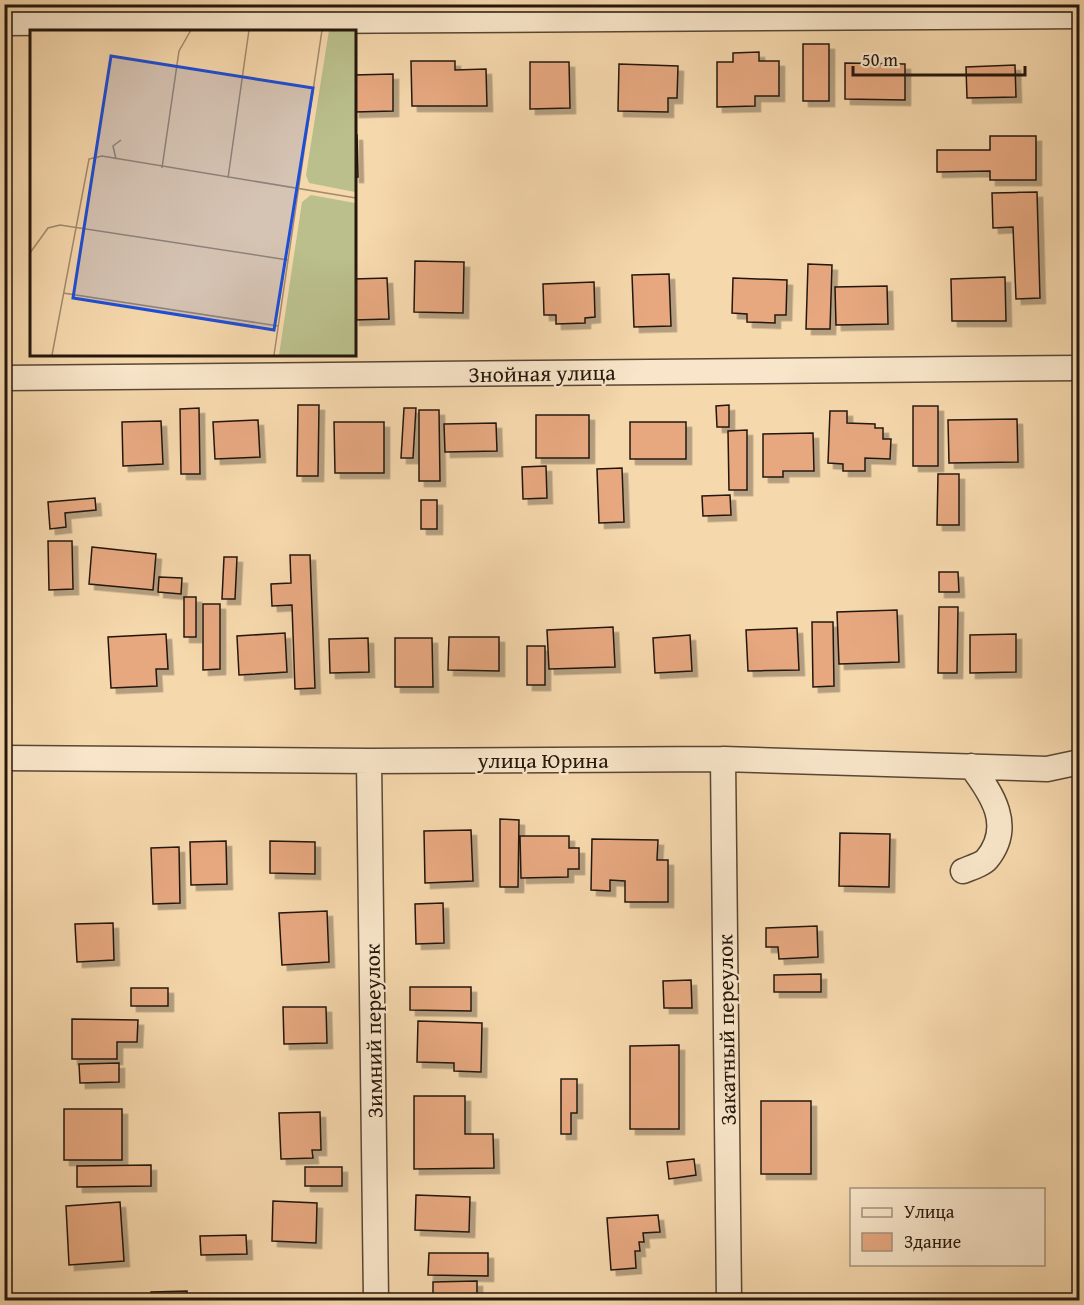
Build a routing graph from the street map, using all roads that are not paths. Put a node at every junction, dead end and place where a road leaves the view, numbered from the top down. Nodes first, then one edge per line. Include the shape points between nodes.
1 (1080, 16) edge
2 (4, 23) edge
3 (1080, 368) edge
4 (4, 378) edge
5 (4, 758) edge
6 (723, 759) junction
7 (369, 761) junction
8 (1080, 762) edge
9 (971, 766) junction
10 (963, 871) dead end
11 (376, 1300) edge
12 (729, 1300) edge

1 - 2 street
3 - 4 street, Знойная улица
5 - 7 street, улица Юрина
6 - 7 street, улица Юрина
6 - 9 street, улица Юрина
6 - 12 street, Закатный переулок
7 - 11 street, Зимний переулок
8 - 9 street, улица Юрина via 1047,769
9 - 10 street via 998,807 999,834 987,860

